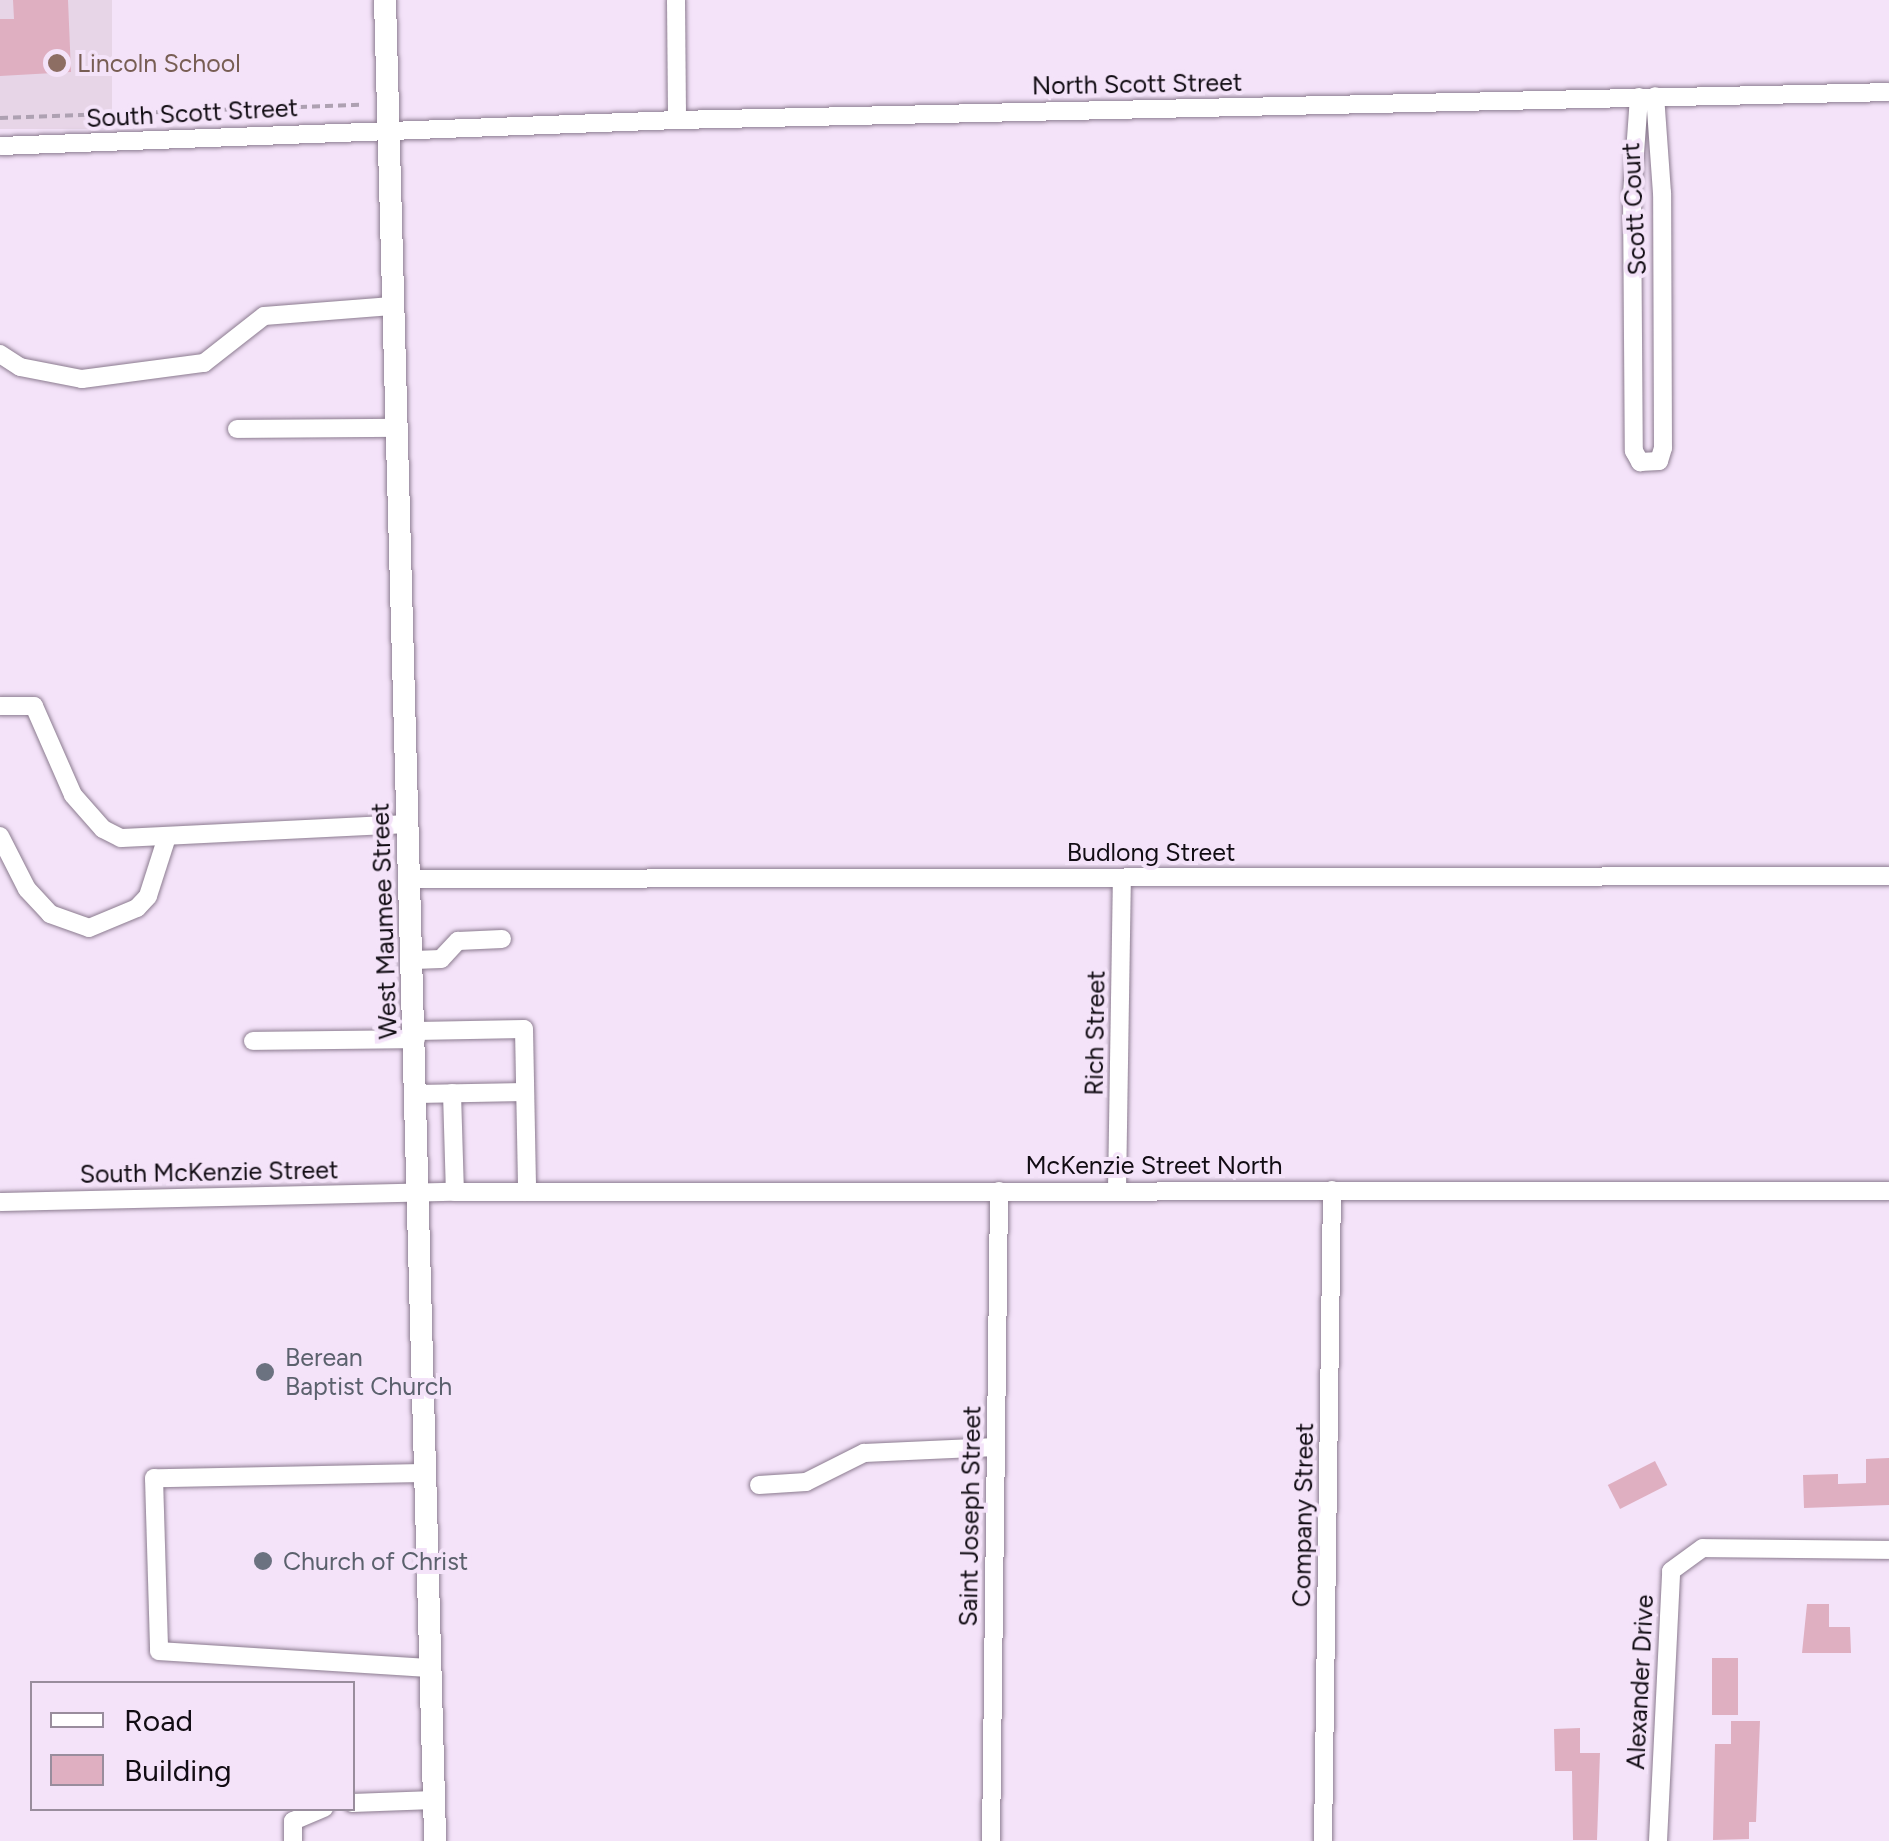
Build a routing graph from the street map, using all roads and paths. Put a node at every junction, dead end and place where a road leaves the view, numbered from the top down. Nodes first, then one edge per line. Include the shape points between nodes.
1 (385, 0) edge
2 (676, 0) edge
3 (1889, 92) edge
4 (1647, 96) junction
5 (360, 105) dead end
6 (0, 118) edge
7 (677, 120) junction
8 (387, 129) junction
9 (0, 146) edge
10 (392, 306) junction
11 (1633, 320) junction
12 (1663, 320) junction
13 (0, 354) edge
14 (396, 428) junction
15 (237, 429) dead end
16 (0, 706) edge
17 (408, 824) junction
18 (0, 836) edge
19 (166, 840) junction
20 (1889, 876) edge
21 (1122, 878) junction
22 (412, 879) junction
23 (502, 939) dead end
24 (414, 960) junction
25 (416, 1035) junction
26 (253, 1041) dead end
27 (525, 1092) junction
28 (452, 1093) junction
29 (417, 1094) junction
30 (1117, 1190) junction
31 (1332, 1190) junction
32 (999, 1191) junction
33 (1889, 1191) edge
34 (420, 1192) junction
35 (455, 1192) junction
36 (527, 1192) junction
37 (0, 1202) edge
38 (996, 1446) junction
39 (426, 1473) junction
40 (758, 1485) dead end
41 (1889, 1550) edge
42 (431, 1668) junction
43 (434, 1800) junction
44 (355, 1803) edge
45 (317, 1811) edge
46 (293, 1841) edge
47 (435, 1841) edge
48 (991, 1841) edge
49 (1324, 1841) edge
50 (1658, 1841) edge

1 - 8 main road, West Maumee Street
2 - 7 street
3 - 4 street, North Scott Street
4 - 7 street, North Scott Street
4 - 11 street, Scott Court
4 - 12 street, Scott Court
5 - 6 path
7 - 8 street, North Scott Street
8 - 9 street, South Scott Street
8 - 10 main road, West Maumee Street
10 - 13 street via 264,316 204,363 82,379 20,368
10 - 14 main road, West Maumee Street
11 - 12 street
11 - 12 street, Scott Court via 1634,451 1640,462 1659,461 1663,448
14 - 15 street
14 - 17 main road, West Maumee Street
16 - 19 street via 34,706 74,795 103,829 139,842
17 - 19 street via 302,824
17 - 22 main road, West Maumee Street
18 - 19 street via 28,889 50,914 89,928 126,918 148,896
20 - 21 street, Budlong Street
21 - 22 street, Budlong Street
21 - 30 street, Rich Street
22 - 24 main road, West Maumee Street
23 - 24 street via 458,941 440,959
24 - 25 main road, West Maumee Street
25 - 26 street
25 - 27 street via 524,1029
25 - 29 main road, West Maumee Street
27 - 28 street
27 - 36 street
28 - 29 street
28 - 35 street
29 - 34 main road, West Maumee Street
30 - 31 street, McKenzie Street North
30 - 32 street, McKenzie Street North
31 - 33 street, McKenzie Street North
31 - 49 street, Company Street
32 - 36 street, McKenzie Street North
32 - 38 street, Saint Joseph Street
34 - 35 street, McKenzie Street North
34 - 37 street, South McKenzie Street
34 - 39 main road, West Maumee Street
35 - 36 street, McKenzie Street North
38 - 40 street via 864,1453 806,1482
38 - 48 street, Saint Joseph Street
39 - 42 main road, West Maumee Street
39 - 42 street via 154,1478 159,1652
41 - 50 street, Alexander Drive via 1703,1548 1671,1571
42 - 43 main road, West Maumee Street
43 - 44 street
43 - 47 main road, West Maumee Street
45 - 46 street via 293,1821

